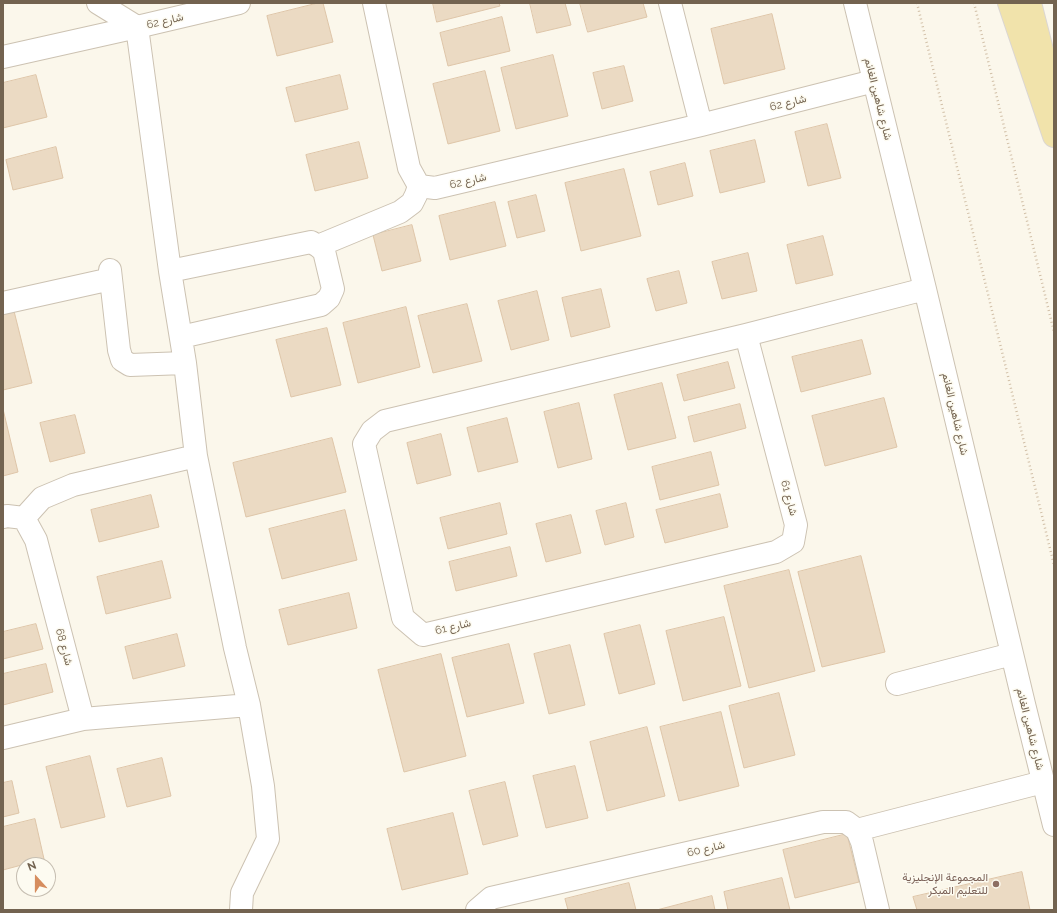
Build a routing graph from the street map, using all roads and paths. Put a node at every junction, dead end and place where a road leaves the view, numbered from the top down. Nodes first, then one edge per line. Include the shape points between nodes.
1 (98, 3) edge
2 (237, 3) edge
3 (374, 3) edge
4 (670, 3) edge
5 (855, 3) edge
6 (917, 3) edge
7 (974, 3) edge
8 (1009, 3) edge
9 (1030, 3) edge
10 (137, 28) junction
11 (3, 57) edge
12 (874, 81) junction
13 (1054, 95) edge
14 (701, 125) junction
15 (1054, 136) edge
16 (419, 186) junction
17 (318, 246) junction
18 (170, 270) junction
19 (925, 289) junction
20 (3, 303) edge
21 (1054, 332) edge
22 (746, 335) junction
23 (181, 336) junction
24 (185, 363) junction
25 (196, 456) junction
26 (3, 517) edge
27 (24, 518) junction
28 (1054, 565) edge
29 (1012, 654) junction
30 (897, 684) dead end
31 (249, 705) junction
32 (83, 719) junction
33 (3, 738) edge
34 (1044, 782) junction
35 (1054, 825) edge
36 (856, 830) junction
37 (241, 910) edge
38 (477, 910) edge
39 (878, 910) edge

1 - 10 street
2 - 10 street, شارع 62
3 - 16 street via 409,168
4 - 14 street
5 - 12 street, شارع شاهين الغانم
6 - 28 path
7 - 21 path
8 - 15 main road
9 - 13 main road
10 - 11 street, شارع 62
10 - 18 street
12 - 14 street, شارع 62
12 - 19 street, شارع شاهين الغانم
14 - 16 street, شارع 62 via 435,188
16 - 17 street via 412,203 400,212
17 - 18 street via 311,242
17 - 23 street via 324,251 333,289 322,306
18 - 23 street
19 - 22 street, شارع 61
19 - 29 street, شارع شاهين الغانم
20 - 24 street via 110,275 122,360 130,365
22 - 22 street, شارع 61 via 385,421 372,431 364,444 403,618 423,634 776,552 793,542 796,525
23 - 24 street
24 - 25 street
25 - 27 street via 73,485 42,498
25 - 31 street
26 - 27 street
27 - 32 street, شارع 68 via 36,540
29 - 30 street
29 - 34 street, شارع شاهين الغانم
31 - 32 street
31 - 37 street via 264,786 268,839 242,893
32 - 33 street
34 - 35 street, شارع شاهين الغانم
34 - 36 street
36 - 38 street, شارع 60 via 846,822 823,822 491,898
36 - 39 street via 862,842

